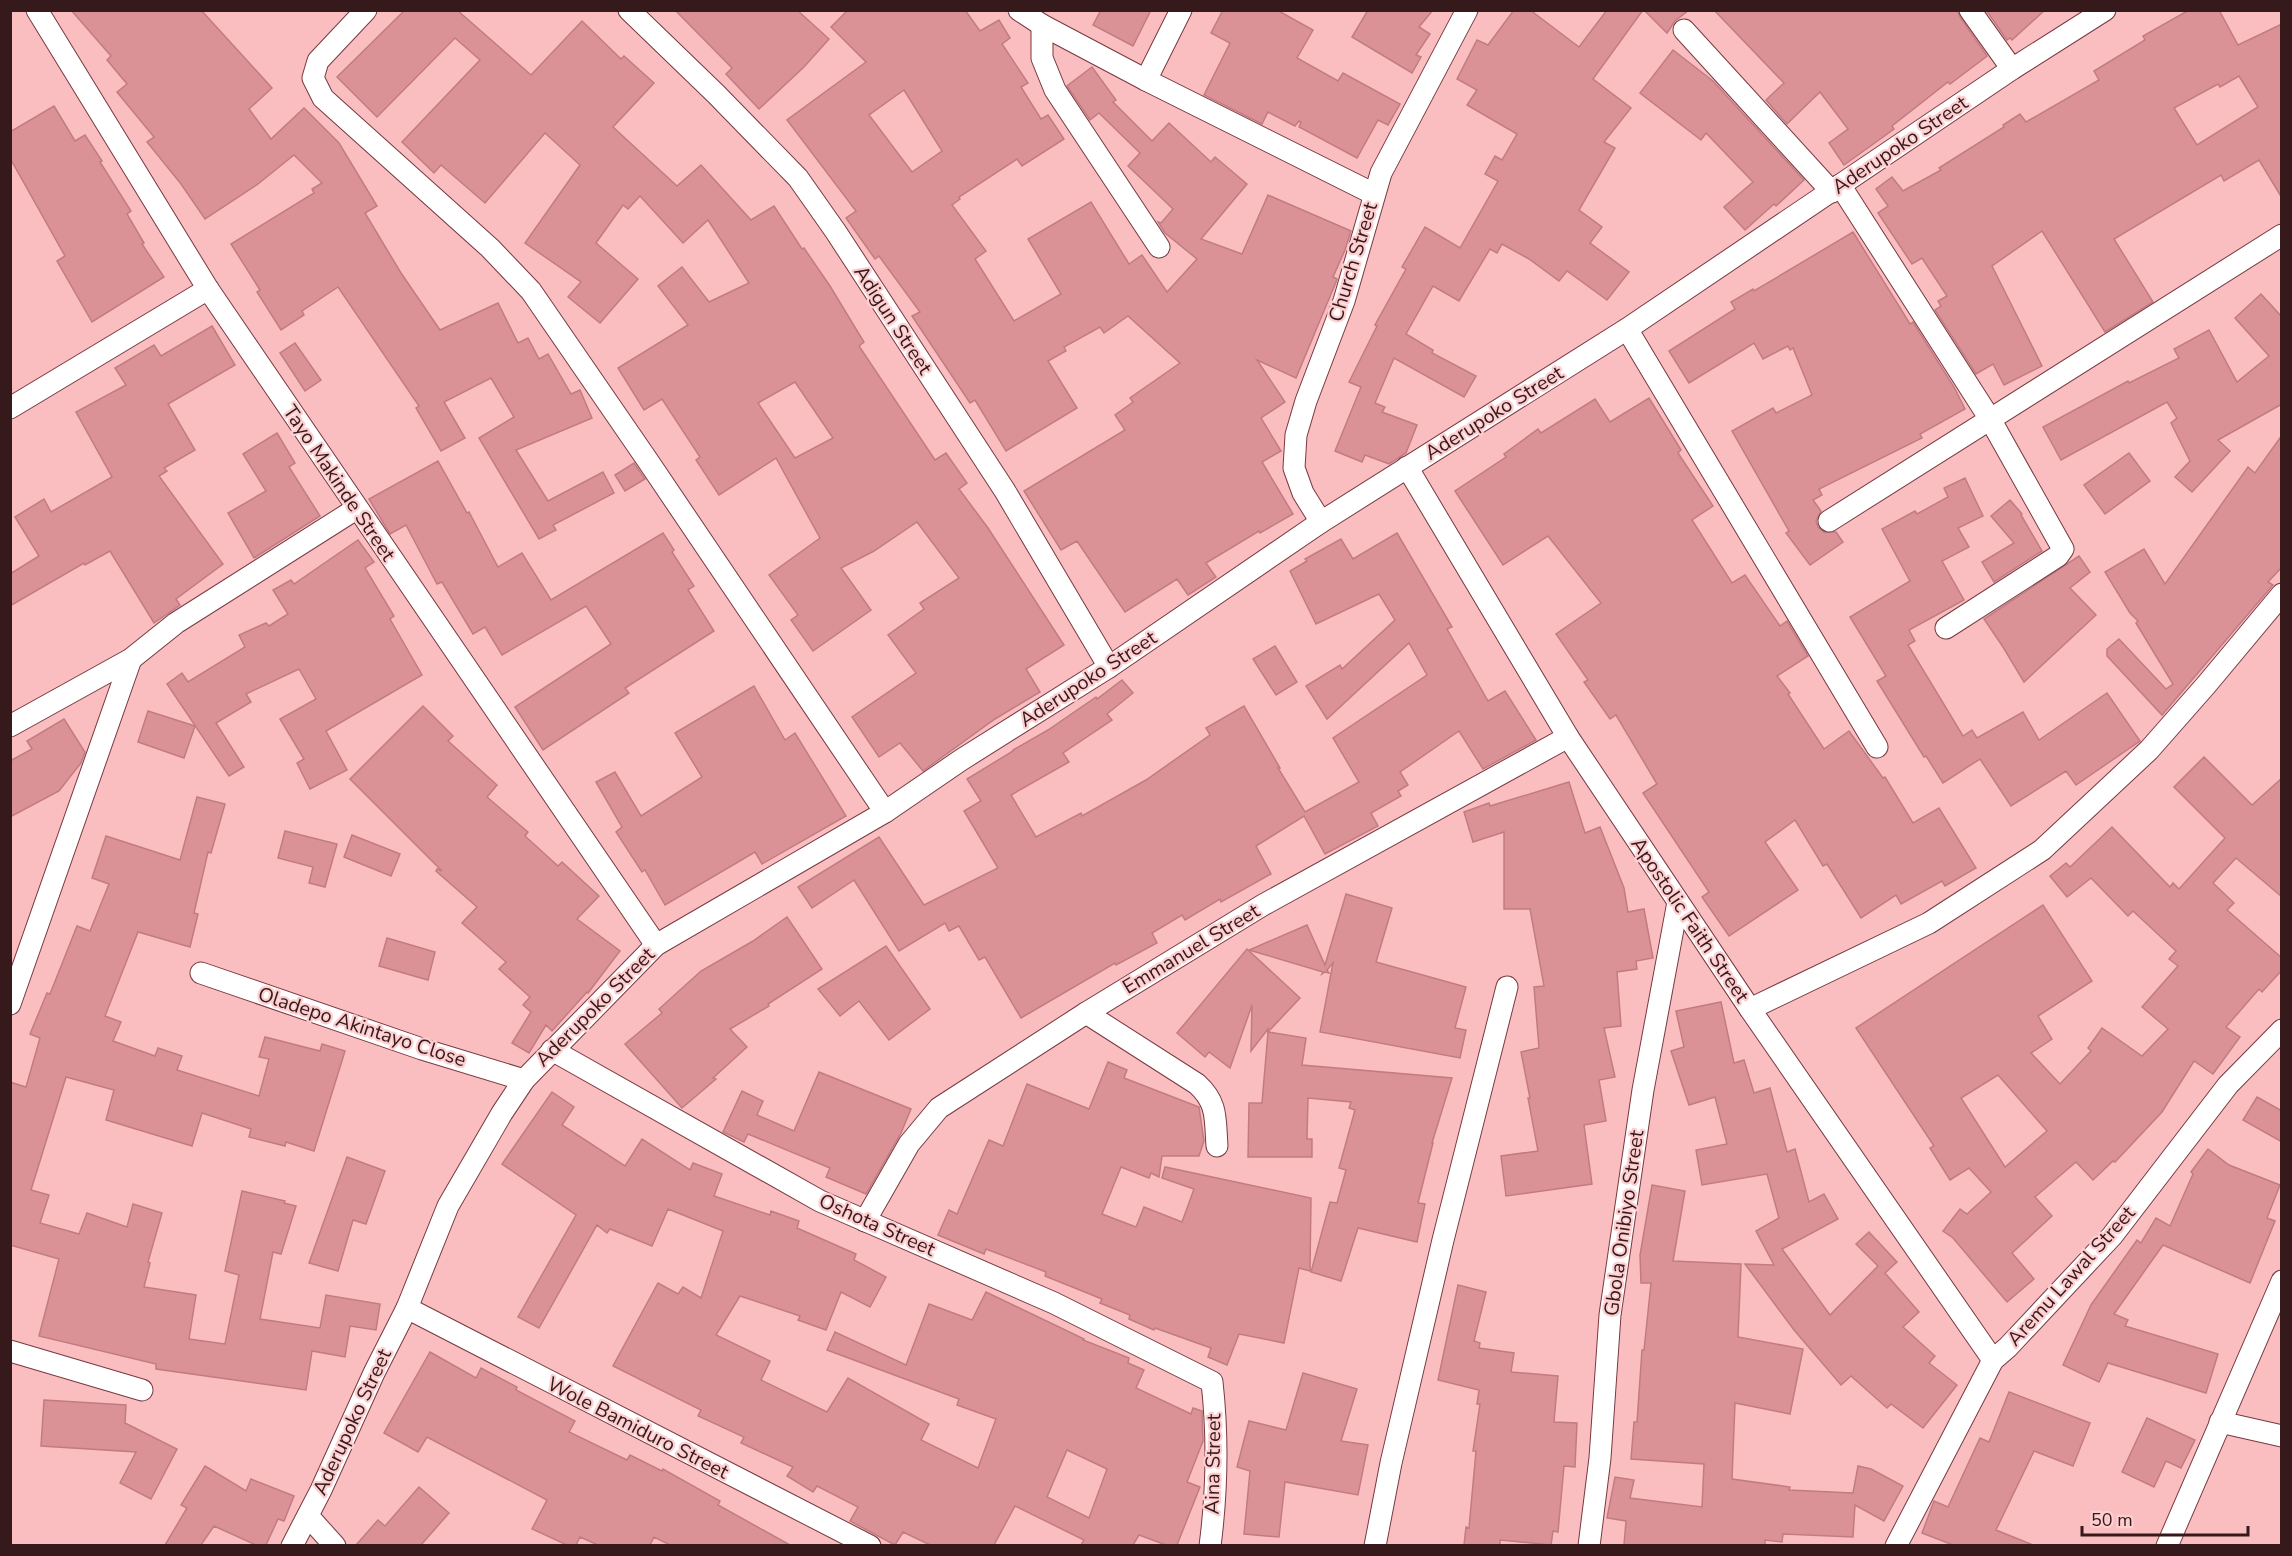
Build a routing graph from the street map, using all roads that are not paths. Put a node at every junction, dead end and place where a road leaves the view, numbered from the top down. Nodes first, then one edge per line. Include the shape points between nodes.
1 (37, 10) edge
2 (629, 10) edge
3 (1019, 10) edge
4 (1180, 10) edge
5 (1467, 10) edge
6 (1970, 10) edge
7 (2105, 10) edge
8 (355, 15) edge
9 (1042, 25) junction
10 (1684, 30) dead end
11 (2012, 69) junction
12 (1146, 80) junction
13 (1836, 188) junction
14 (1374, 194) junction
15 (2282, 235) edge
16 (1160, 247) dead end
17 (208, 289) junction
18 (1627, 329) junction
19 (10, 408) edge
20 (1990, 419) junction
21 (1407, 467) junction
22 (356, 509) junction
23 (1829, 521) dead end
24 (1321, 522) junction
25 (2282, 594) edge
26 (1946, 628) dead end
27 (130, 659) junction
28 (1109, 667) junction
29 (10, 726) edge
30 (1568, 737) junction
31 (1877, 747) dead end
32 (885, 812) junction
33 (1678, 903) junction
34 (656, 945) junction
35 (201, 973) dead end
36 (1507, 987) dead end
37 (10, 1004) edge
38 (1750, 1009) junction
39 (1086, 1013) junction
40 (2282, 1030) edge
41 (552, 1050) junction
42 (524, 1080) junction
43 (1217, 1146) dead end
44 (865, 1221) junction
45 (2282, 1281) edge
46 (407, 1308) junction
47 (10, 1351) edge
48 (1993, 1360) junction
49 (1212, 1382) joint
50 (142, 1390) dead end
51 (2220, 1422) junction
52 (2282, 1436) edge
53 (308, 1516) junction
54 (292, 1545) edge
55 (335, 1545) edge
56 (870, 1545) edge
57 (1210, 1545) edge
58 (1375, 1545) edge
59 (1589, 1545) edge
60 (1896, 1545) edge
61 (2167, 1545) edge

1 - 17 street, Tayo Makinde Street
2 - 28 street, Adigun Street via 798,178 1005,491
3 - 9 street
4 - 12 street
5 - 14 street, Church Street via 1381,173
6 - 11 street
7 - 11 street, Aderupoko Street
8 - 32 street via 318,61 314,78 323,98 490,248 531,291
9 - 12 street
9 - 16 street via 1042,58 1055,90
10 - 13 street
11 - 13 street, Aderupoko Street
12 - 14 street
13 - 18 street, Aderupoko Street
13 - 20 street
14 - 24 street, Church Street via 1344,301 1296,435 1293,468
15 - 20 street
17 - 19 street
17 - 22 street, Tayo Makinde Street
18 - 21 street, Aderupoko Street
18 - 31 street
20 - 23 street
20 - 26 street via 2063,549 2058,556
21 - 24 street, Aderupoko Street
21 - 30 street, Apostolic Faith Street
22 - 27 street via 176,623
22 - 34 street, Tayo Makinde Street
24 - 28 street, Aderupoko Street
25 - 38 street via 2149,750 2042,850 1929,923
27 - 29 street
27 - 37 street
28 - 32 street, Aderupoko Street
30 - 33 street, Apostolic Faith Street
30 - 39 street, Emmanuel Street via 1263,905
32 - 34 street, Aderupoko Street
33 - 38 street, Apostolic Faith Street
33 - 59 street, Gbola Onibiyo Street via 1643,1090 1610,1316
34 - 41 street, Aderupoko Street
35 - 42 street, Oladepo Akintayo Close
36 - 58 street via 1443,1240
38 - 48 street, Apostolic Faith Street
39 - 43 street via 1208,1095 1214,1108
39 - 44 street, Emmanuel Street via 939,1108 909,1144
40 - 48 street, Aremu Lawal Street via 2228,1085 2112,1236
41 - 42 street, Aderupoko Street
41 - 44 street, Oshota Street via 820,1201
42 - 46 street, Aderupoko Street via 448,1206
44 - 49 street, Oshota Street via 1054,1303
45 - 51 street
46 - 53 street, Aderupoko Street
46 - 56 street, Wole Bamiduro Street
47 - 50 street
48 - 60 street, Aremu Lawal Street
49 - 57 street, Aina Street via 1214,1516
51 - 52 street
51 - 61 street
53 - 54 street, Aderupoko Street
53 - 55 street

